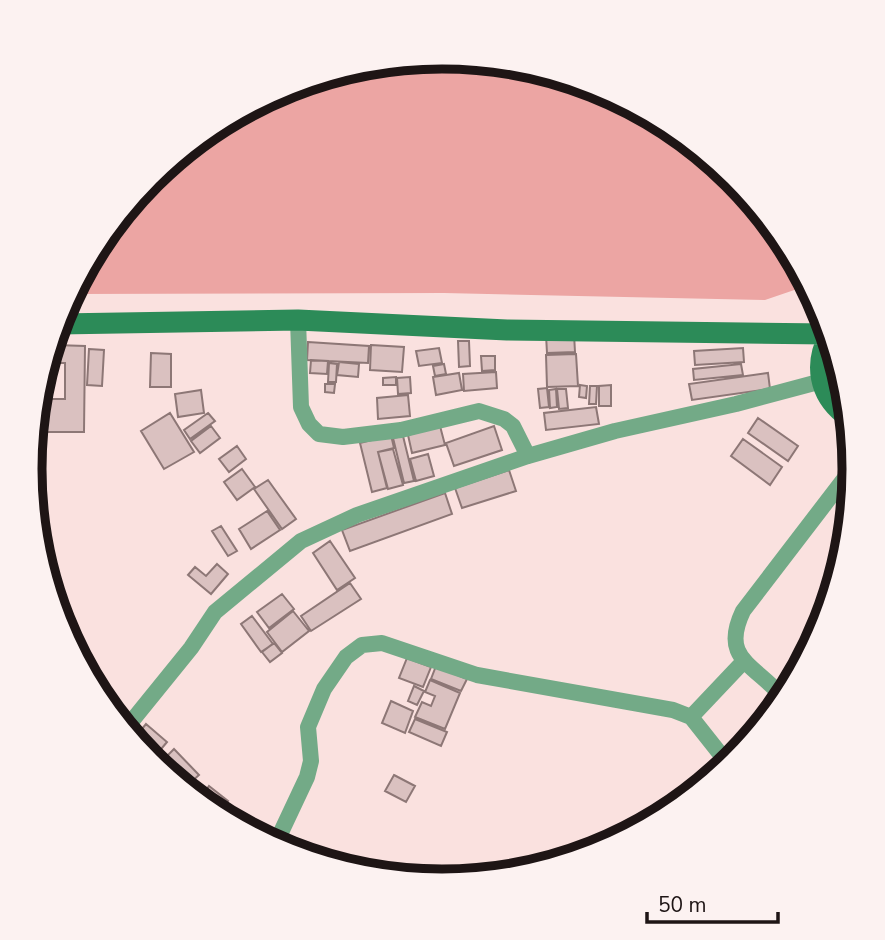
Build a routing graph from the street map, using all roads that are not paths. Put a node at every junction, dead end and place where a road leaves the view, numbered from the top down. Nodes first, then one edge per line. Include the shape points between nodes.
1 (298, 320) junction
2 (69, 324) edge
3 (820, 335) edge
4 (824, 348) edge
5 (822, 381) junction
6 (838, 408) edge
7 (528, 456) junction
8 (843, 481) edge
9 (744, 661) junction
10 (777, 691) edge
11 (691, 717) junction
12 (131, 722) edge
13 (722, 757) edge
14 (279, 836) edge

1 - 2 main road
1 - 3 main road via 507,330
1 - 7 street via 301,407 319,434 343,438 401,430 479,411 513,426
4 - 5 main road
5 - 6 main road
5 - 7 street via 615,430
7 - 12 street via 357,515 301,541 215,612
8 - 9 street via 743,611 733,642
9 - 10 street
9 - 11 street
11 - 13 street
11 - 14 street via 477,675 382,643 362,646 346,657 324,689 308,727 311,761 307,777

